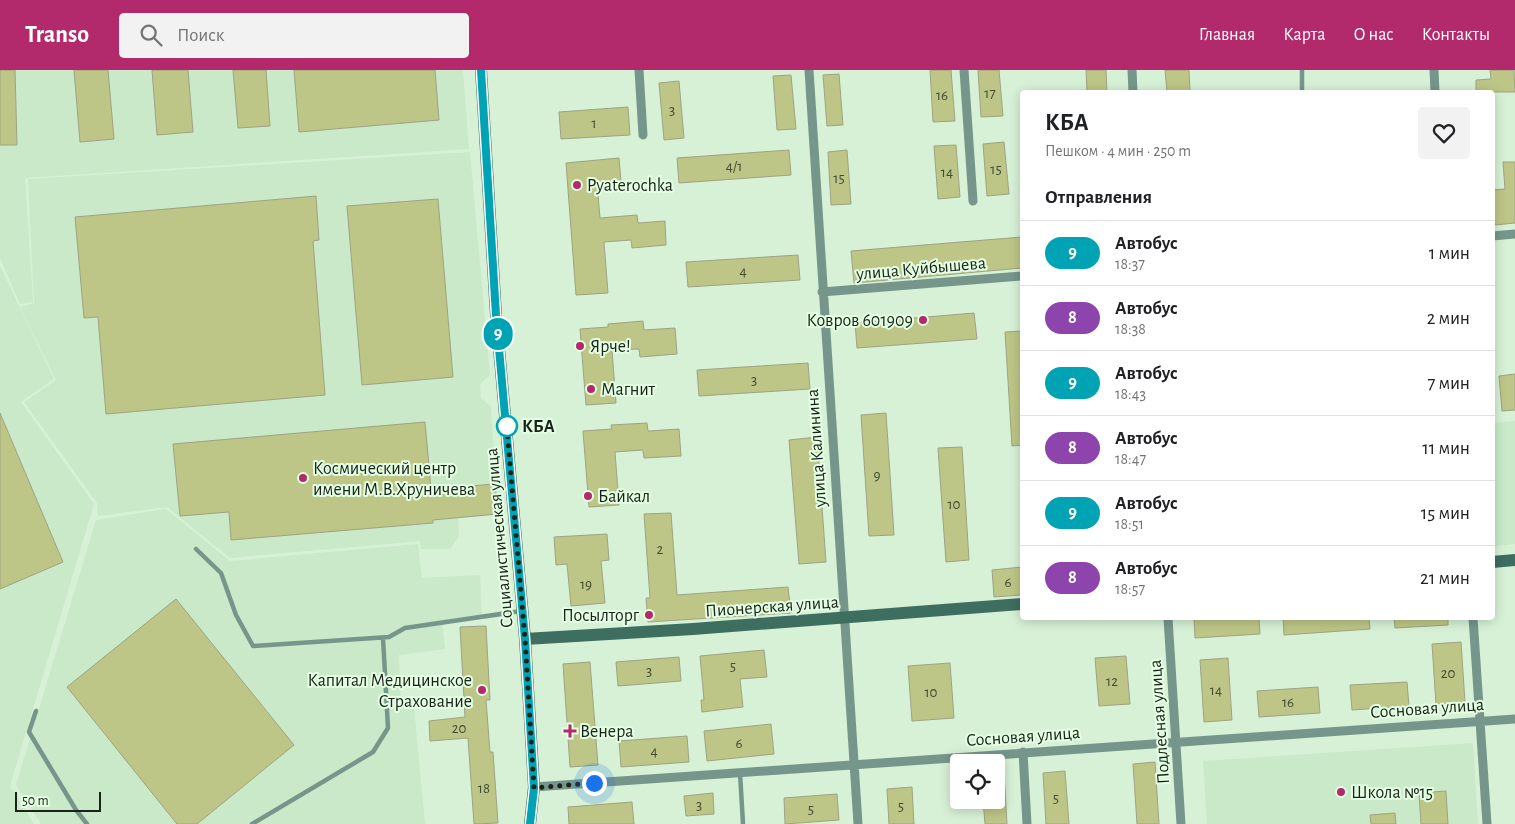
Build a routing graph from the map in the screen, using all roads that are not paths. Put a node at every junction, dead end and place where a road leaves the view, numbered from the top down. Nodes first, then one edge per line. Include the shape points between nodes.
1 (481, 70) edge
2 (640, 70) edge
3 (809, 70) edge
4 (964, 70) edge
5 (1132, 70) edge
6 (1302, 70) edge
7 (1434, 70) edge
8 (1134, 90) edge
9 (1302, 90) edge
10 (1436, 90) edge
11 (643, 135) dead end
12 (973, 201) dead end
13 (1515, 234) edge
14 (1495, 236) edge
15 (1020, 276) edge
16 (822, 292) junction
17 (196, 549) dead end
18 (1515, 560) edge
19 (1495, 562) edge
20 (1020, 604) edge
21 (523, 611) junction
22 (844, 618) junction
23 (1168, 620) edge
24 (1473, 620) edge
25 (383, 638) junction
26 (525, 639) junction
27 (36, 711) dead end
28 (1515, 719) edge
29 (1480, 721) junction
30 (1176, 741) junction
31 (1023, 752) junction
32 (855, 764) junction
33 (740, 773) junction
34 (534, 788) junction
35 (87, 824) edge
36 (252, 824) edge
37 (530, 824) edge
38 (743, 824) edge
39 (858, 824) edge
40 (1026, 824) edge
41 (1181, 824) edge
42 (1488, 824) edge

1 - 21 main road, Социалистическая улица via 496,315
2 - 11 street
3 - 16 street, улица Калинина
4 - 12 street
5 - 8 street
6 - 9 lane
7 - 10 street
13 - 14 street
15 - 16 street, улица Куйбышева
16 - 22 street, улица Калинина
17 - 25 lane via 221,573 236,616 253,646
18 - 19 main road
20 - 22 main road, Пионерская улица
21 - 25 lane via 405,628
21 - 26 main road, Социалистическая улица
22 - 26 main road, Пионерская улица
22 - 32 street, улица Калинина
23 - 30 street, Подлесная улица
24 - 29 street
25 - 36 lane via 388,728 373,752
26 - 34 main road, Социалистическая улица
27 - 35 lane via 29,732
28 - 29 street, Сосновая улица
29 - 30 street, Сосновая улица
29 - 42 street
30 - 31 street, Сосновая улица
30 - 41 street, Подлесная улица
31 - 32 street, Сосновая улица
31 - 40 street
32 - 33 street, Сосновая улица
32 - 39 street, улица Калинина
33 - 34 street, Сосновая улица
33 - 38 lane
34 - 37 main road, Социалистическая улица

